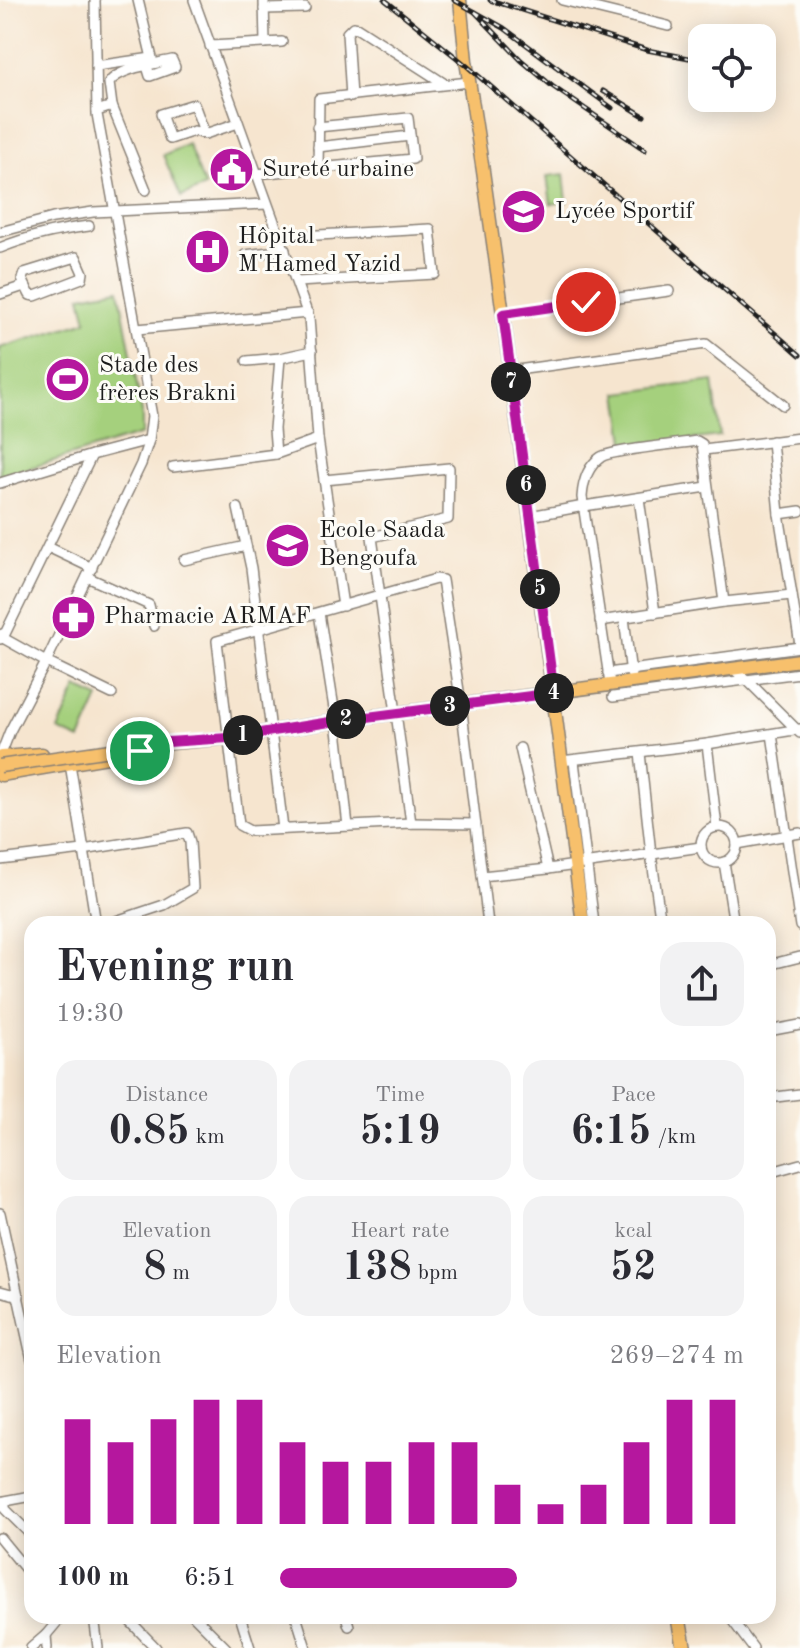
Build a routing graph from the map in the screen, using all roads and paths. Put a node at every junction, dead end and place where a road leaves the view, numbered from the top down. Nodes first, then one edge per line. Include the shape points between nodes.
1 (95, 0) edge
2 (138, 0) edge
3 (194, 0) edge
4 (460, 0) edge
5 (562, 0) edge
6 (264, 5) edge
7 (305, 8) dead end
8 (668, 26) dead end
9 (282, 42) dead end
10 (265, 43) junction
11 (210, 46) junction
12 (96, 66) junction
13 (147, 66) dead end
14 (469, 82) junction
15 (446, 84) junction
16 (351, 97) junction
17 (112, 106) junction
18 (97, 111) junction
19 (238, 123) junction
20 (317, 127) junction
21 (205, 134) junction
22 (410, 136) junction
23 (318, 147) junction
24 (318, 169) junction
25 (256, 174) junction
26 (146, 190) dead end
27 (267, 204) junction
28 (114, 211) junction
29 (89, 226) dead end
30 (0, 232) edge
31 (281, 237) junction
32 (0, 248) edge
33 (285, 250) junction
34 (245, 255) dead end
35 (297, 282) junction
36 (24, 286) junction
37 (1, 290) edge
38 (669, 291) dead end
39 (308, 313) junction
40 (503, 314) junction
41 (137, 329) junction
42 (312, 351) junction
43 (280, 358) junction
44 (247, 361) dead end
45 (510, 371) junction
46 (783, 405) dead end
47 (800, 438) edge
48 (318, 439) junction
49 (149, 440) junction
50 (772, 441) junction
51 (704, 450) junction
52 (276, 454) junction
53 (92, 455) junction
54 (173, 467) dead end
55 (324, 480) junction
56 (0, 483) edge
57 (707, 487) junction
58 (639, 498) junction
59 (584, 506) junction
60 (238, 508) dead end
61 (800, 511) edge
62 (779, 514) junction
63 (530, 516) junction
64 (246, 546) junction
65 (48, 547) junction
66 (184, 560) dead end
67 (89, 573) junction
68 (380, 594) junction
69 (792, 595) junction
70 (724, 602) junction
71 (343, 606) junction
72 (319, 613) junction
73 (655, 613) junction
74 (624, 618) junction
75 (600, 621) junction
76 (154, 626) dead end
77 (259, 630) junction
78 (1, 636) edge
79 (800, 646) edge
80 (800, 660) edge
81 (46, 662) junction
82 (733, 669) junction
83 (800, 673) edge
84 (632, 675) junction
85 (748, 681) junction
86 (610, 685) junction
87 (554, 693) junction
88 (112, 694) dead end
89 (461, 704) junction
90 (397, 713) junction
91 (336, 721) junction
92 (271, 731) junction
93 (799, 731) edge
94 (772, 734) junction
95 (228, 738) junction
96 (168, 742) junction
97 (707, 744) junction
98 (520, 748) dead end
99 (640, 753) junction
100 (1, 754) edge
101 (568, 761) junction
102 (71, 770) dead end
103 (0, 776) edge
104 (411, 823) junction
105 (476, 824) junction
106 (348, 826) junction
107 (717, 827) junction
108 (283, 829) junction
109 (800, 833) edge
110 (787, 835) junction
111 (737, 844) junction
112 (701, 847) junction
113 (83, 850) junction
114 (651, 854) junction
115 (0, 860) edge
116 (724, 862) junction
117 (582, 864) junction
118 (548, 869) junction
119 (482, 876) junction
120 (95, 916) edge
121 (131, 916) edge
122 (487, 916) edge
123 (583, 916) edge
124 (592, 916) edge
125 (660, 916) edge
126 (733, 916) edge
127 (800, 926) edge
128 (800, 957) edge
129 (776, 963) edge
130 (800, 1025) edge
131 (776, 1030) edge
132 (800, 1094) edge
133 (776, 1097) edge
134 (800, 1164) edge
135 (776, 1171) edge
136 (0, 1213) edge
137 (0, 1291) edge
138 (19, 1296) junction
139 (24, 1321) edge
140 (24, 1497) edge
141 (24, 1528) edge
142 (0, 1538) edge
143 (24, 1567) edge
144 (55, 1624) edge
145 (95, 1624) edge
146 (133, 1624) edge
147 (202, 1624) edge
148 (242, 1624) edge
149 (298, 1624) edge
150 (671, 1624) edge
151 (680, 1624) edge
152 (735, 1624) edge
153 (46, 1635) junction
154 (31, 1648) edge
155 (47, 1648) edge
156 (98, 1648) edge
157 (156, 1648) edge
158 (226, 1648) edge
159 (250, 1648) edge
160 (306, 1648) edge
161 (675, 1648) edge
162 (684, 1648) edge
163 (753, 1648) edge

1 - 12 street
2 - 12 street via 152,58
3 - 11 street
4 - 14 main road
5 - 8 street
6 - 7 street
6 - 10 street
9 - 10 street
10 - 11 street
11 - 19 street
12 - 18 street
13 - 17 street via 111,79
14 - 15 street
14 - 40 main road
15 - 16 street
15 - 16 street via 353,27 347,33
16 - 20 street via 319,99
17 - 18 street
17 - 26 street
18 - 28 street
19 - 21 street
19 - 25 street
20 - 22 street via 408,118
20 - 23 street
21 - 21 street via 194,131 170,139 161,114 194,104
22 - 23 street
22 - 24 street via 413,159
23 - 24 street
24 - 25 street
25 - 27 street
27 - 28 street
27 - 31 street
28 - 30 street via 53,218
28 - 41 street
29 - 32 street
31 - 33 street
31 - 35 street via 430,229 435,274
33 - 34 street
33 - 35 street
35 - 39 street
36 - 36 street via 24,273 75,257 83,273 82,278 35,296
36 - 37 street
38 - 40 street
39 - 41 street
39 - 42 street
40 - 45 main road
41 - 49 street via 152,416
42 - 43 street
42 - 48 street
43 - 44 street
43 - 52 street
45 - 46 street via 706,344
45 - 63 main road
47 - 50 street
48 - 52 street
48 - 55 street
49 - 53 street
49 - 67 street
50 - 51 street
50 - 62 street
51 - 57 street
51 - 59 street via 697,441 604,455 583,484
52 - 54 street
53 - 56 street
53 - 65 street
55 - 68 street via 449,468 448,519 372,537
55 - 71 street
57 - 58 street
57 - 70 street
58 - 59 street
58 - 73 street
59 - 63 street
59 - 75 street
60 - 64 street
61 - 62 street
62 - 69 street
63 - 87 main road
64 - 66 street
64 - 77 street
65 - 67 street
65 - 78 street
67 - 76 street via 149,605
67 - 81 street
68 - 71 street
68 - 89 street via 442,580
68 - 90 street
69 - 70 street
69 - 79 street
70 - 73 street
71 - 72 street
72 - 77 street
72 - 91 street
73 - 74 street
74 - 75 street
74 - 84 street
75 - 86 street
77 - 92 street
77 - 95 street via 217,641
78 - 81 street
79 - 84 street
80 - 82 main road
81 - 88 street
81 - 100 street
82 - 84 main road
82 - 85 street
83 - 85 street
84 - 86 main road
85 - 86 street
85 - 93 street
86 - 87 main road
87 - 89 main road
87 - 101 main road
89 - 90 main road
89 - 105 street
90 - 91 main road
90 - 104 street
91 - 92 main road
91 - 106 street
92 - 95 main road
92 - 108 street
93 - 94 street
94 - 97 street
94 - 110 street
95 - 96 main road
95 - 108 street via 239,825 250,831
96 - 100 main road, bridge
96 - 100 main road
96 - 103 main road
97 - 99 street
97 - 107 street
98 - 118 street
99 - 101 street
99 - 114 street
100 - 103 main road
101 - 117 main road
102 - 113 street
104 - 105 street
104 - 106 street
105 - 119 street
106 - 108 street
107 - 111 street via 731,831
107 - 112 street via 703,836
109 - 110 street
110 - 111 street
110 - 127 street
111 - 116 street via 734,856
112 - 114 street
112 - 116 street via 707,858
113 - 115 street
113 - 120 street
113 - 121 street via 187,833 193,888
114 - 117 street
114 - 125 street
116 - 126 street
117 - 118 street
117 - 123 main road
117 - 124 street
118 - 119 street
119 - 122 street
128 - 129 street
130 - 131 street
132 - 133 street
134 - 135 street
136 - 138 street
137 - 138 street
138 - 139 street
140 - 141 street via 4,1504
142 - 143 street
144 - 153 street
145 - 156 street
146 - 157 street
147 - 158 street
148 - 159 street
149 - 160 street
150 - 161 highway
151 - 162 highway
152 - 163 street
153 - 154 street
153 - 155 street

